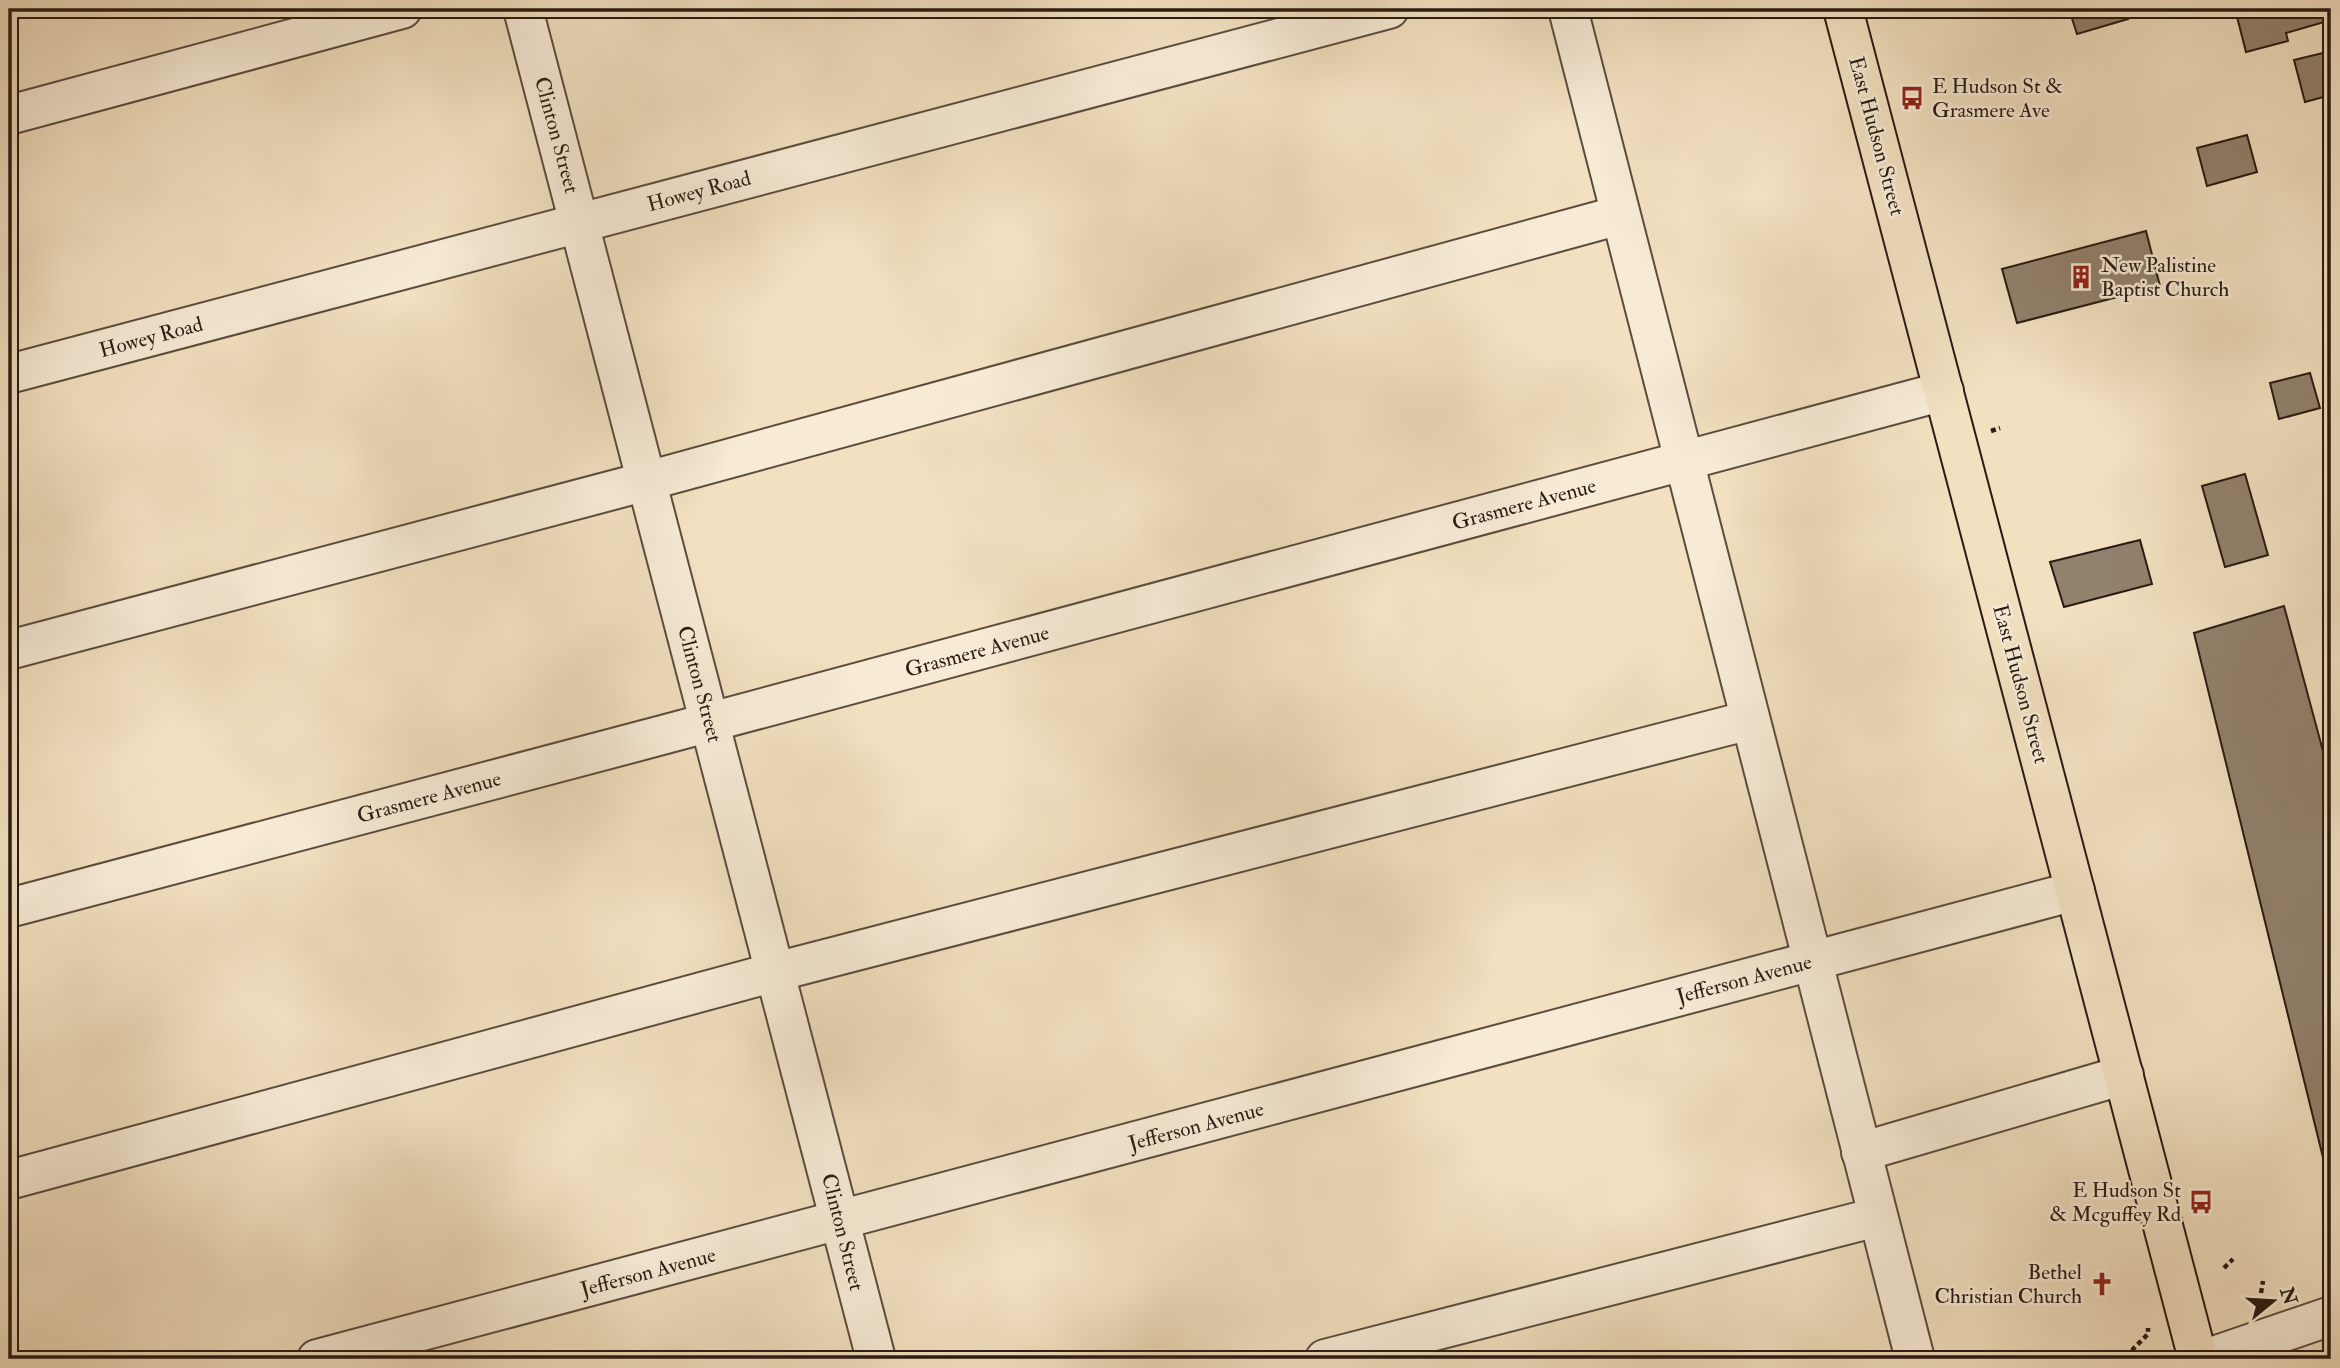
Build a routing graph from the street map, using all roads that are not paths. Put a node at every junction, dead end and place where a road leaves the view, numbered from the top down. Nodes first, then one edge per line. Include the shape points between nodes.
1 (402, 9) edge
2 (523, 9) edge
3 (1389, 9) edge
4 (1568, 9) edge
5 (1843, 9) edge
6 (9, 115) edge
7 (1620, 215) junction
8 (580, 222) junction
9 (9, 374) edge
10 (1944, 391) junction
11 (1683, 462) junction
12 (647, 481) junction
13 (9, 650) edge
14 (1750, 720) junction
15 (710, 722) junction
16 (2075, 891) junction
17 (9, 908) edge
18 (1811, 961) junction
19 (775, 972) junction
20 (2123, 1076) junction
21 (1861, 1152) junction
22 (9, 1181) edge
23 (1877, 1216) junction
24 (841, 1221) junction
25 (2331, 1316) edge
26 (317, 1359) edge
27 (876, 1359) edge
28 (1325, 1359) edge
29 (1914, 1359) edge
30 (2198, 1359) edge
31 (2204, 1359) edge

1 - 6 street
2 - 8 street, Clinton Street
3 - 8 street, Howey Road
4 - 7 street
5 - 10 main road, East Hudson Street
7 - 11 street
7 - 12 street
8 - 9 street, Howey Road
8 - 12 street, Clinton Street
10 - 11 street, Grasmere Avenue
10 - 16 main road, East Hudson Street
11 - 14 street
11 - 15 street, Grasmere Avenue
12 - 13 street
12 - 15 street, Clinton Street
14 - 18 street
14 - 19 street
15 - 17 street, Grasmere Avenue
15 - 19 street, Clinton Street
16 - 18 street, Jefferson Avenue
16 - 20 main road, East Hudson Street
18 - 21 street
18 - 24 street, Jefferson Avenue
19 - 22 street
19 - 24 street, Clinton Street
20 - 21 street
20 - 30 main road, East Hudson Street
21 - 23 street
23 - 28 street
23 - 29 street
24 - 26 street, Jefferson Avenue
24 - 27 street, Clinton Street
25 - 31 street

